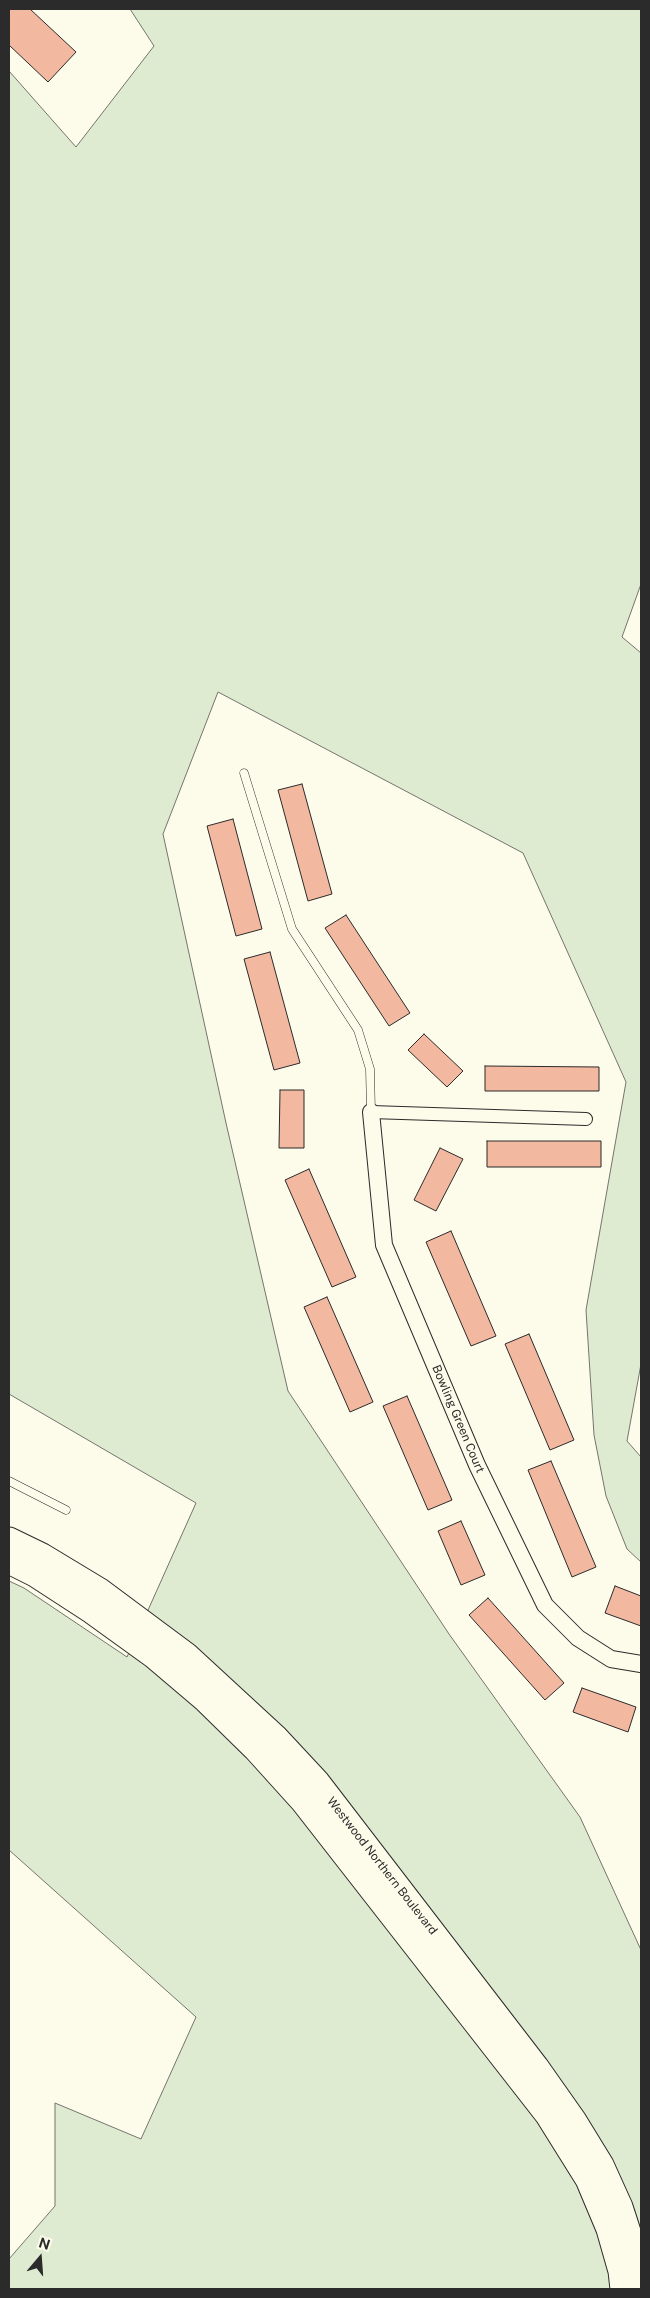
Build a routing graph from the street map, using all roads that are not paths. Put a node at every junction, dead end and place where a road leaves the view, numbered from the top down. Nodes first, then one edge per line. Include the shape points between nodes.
1 (244, 773) dead end
2 (372, 1112) junction
3 (586, 1119) dead end
4 (9, 1481) edge
5 (66, 1510) dead end
6 (9, 1540) edge
7 (9, 1561) edge
8 (641, 1664) edge
9 (641, 2288) edge
10 (623, 2289) edge

1 - 2 lane via 292,929 358,1030 370,1069
2 - 3 street
2 - 8 street, Bowling Green Court via 384,1245 477,1465 536,1587 545,1605 578,1638 611,1659
4 - 5 lane
6 - 9 main road, Westwood Northern Boulevard via 100,1591 186,1655 276,1738 317,1782 536,2066 574,2121 601,2165 620,2207 632,2241
7 - 10 main road, Westwood Northern Boulevard via 92,1611 153,1655 206,1700 303,1801 548,2115 588,2179 609,2229

